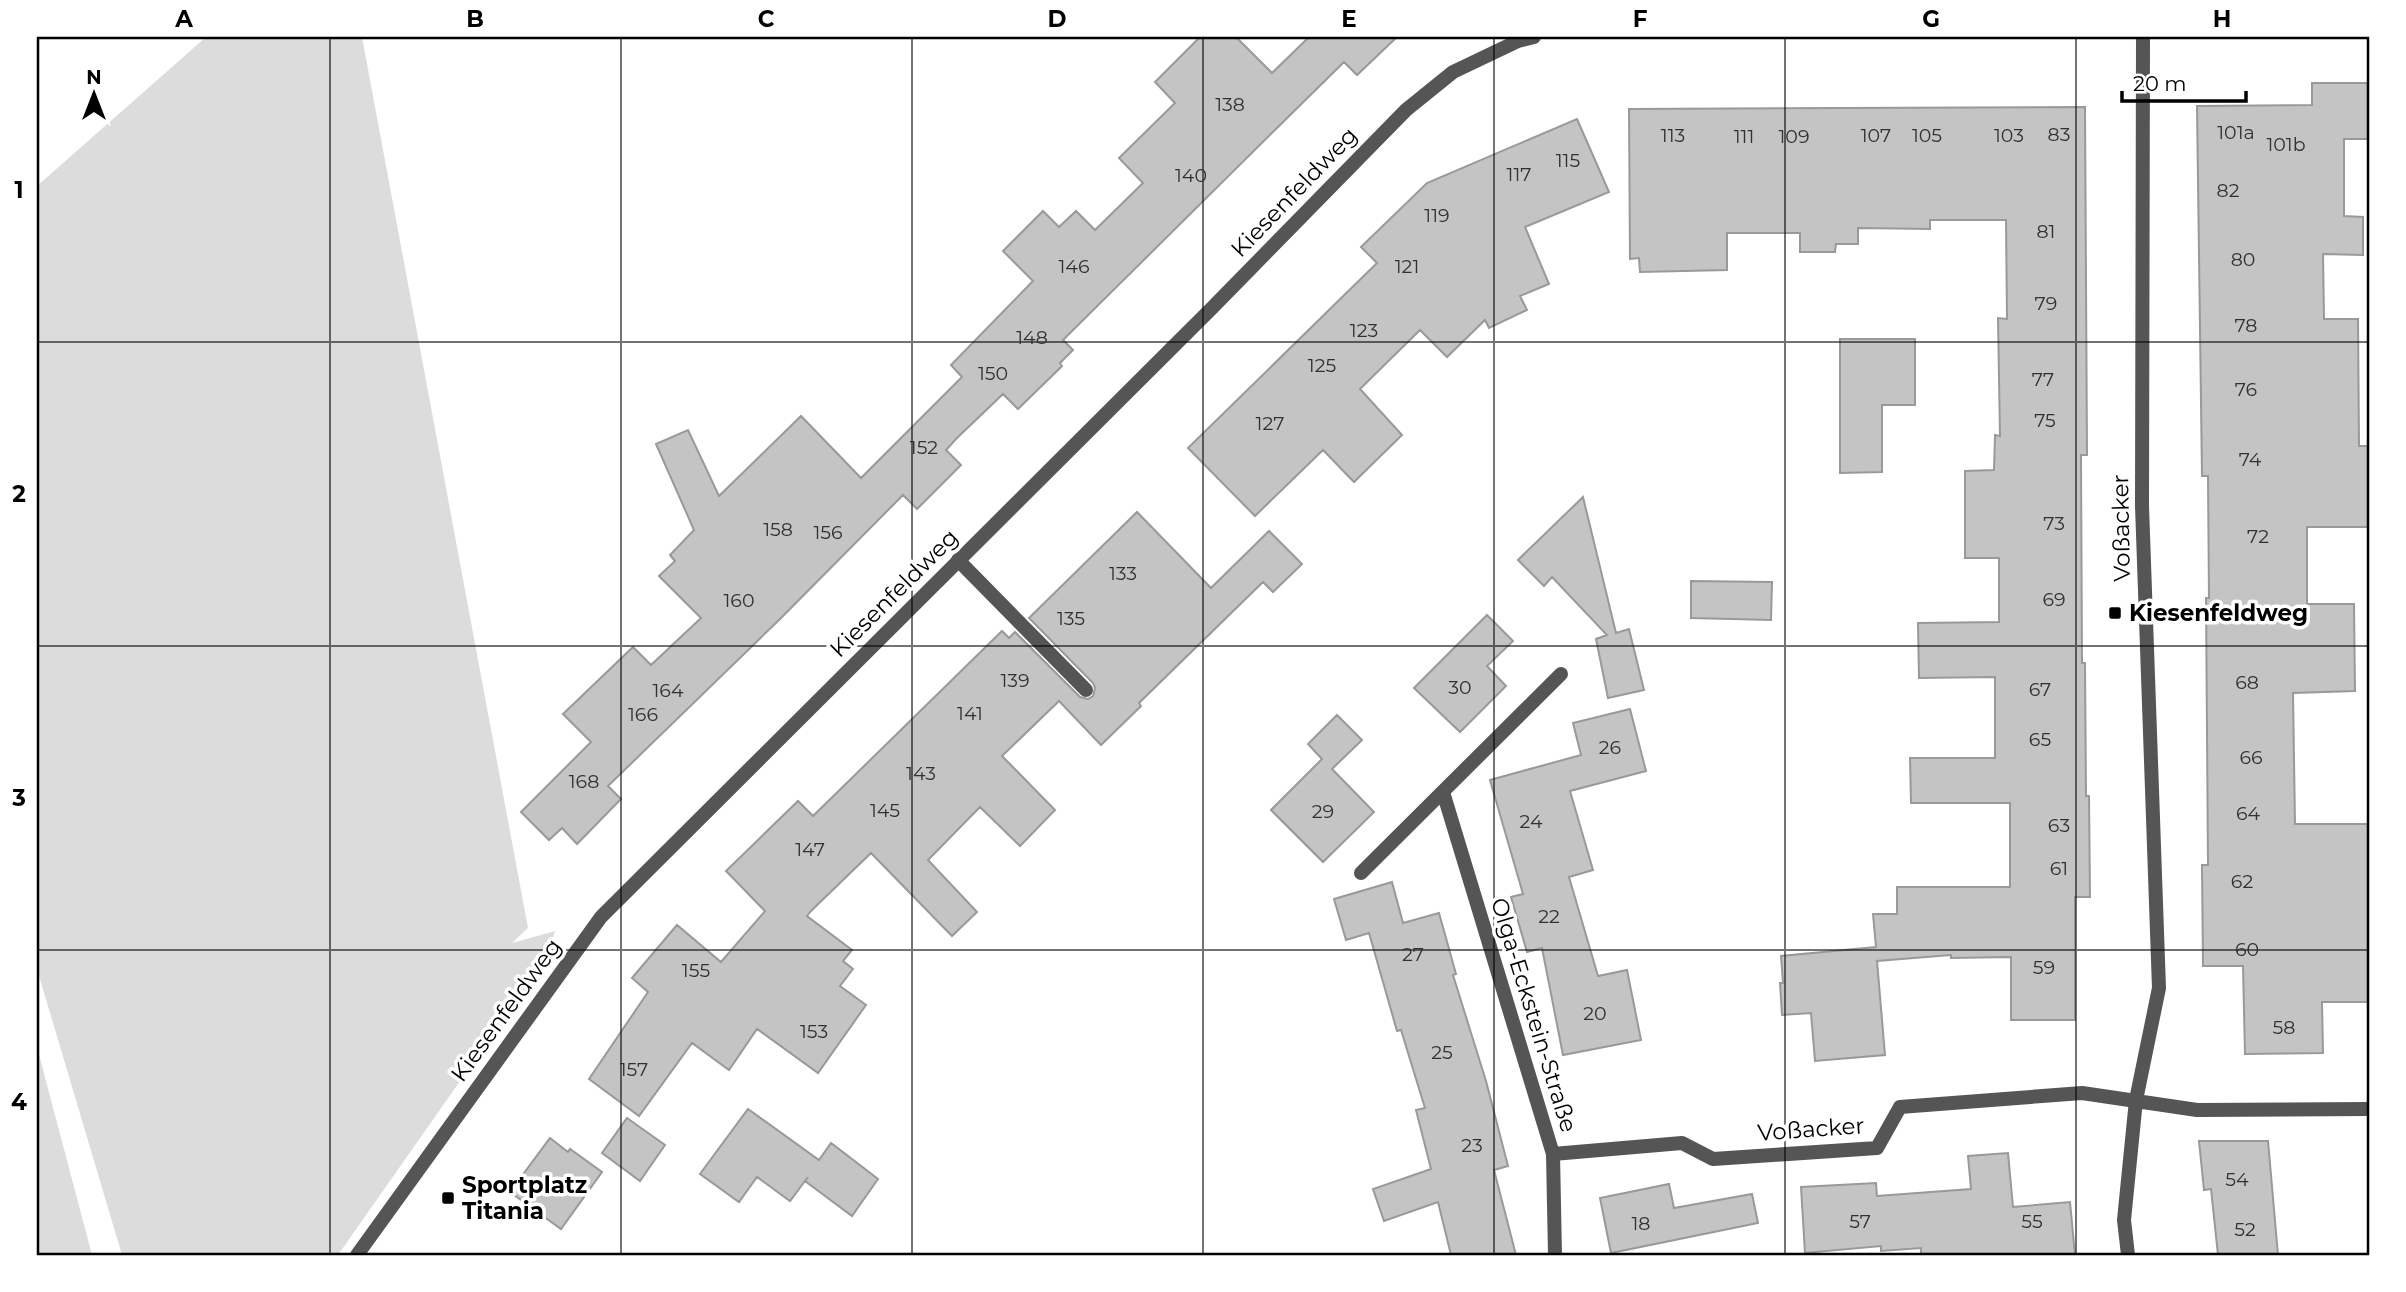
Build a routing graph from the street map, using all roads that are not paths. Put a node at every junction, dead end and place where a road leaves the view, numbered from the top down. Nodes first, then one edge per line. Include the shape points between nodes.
1 (1534, 37) edge
2 (2143, 37) edge
3 (958, 561) junction
4 (1561, 674) dead end
5 (1086, 690) dead end
6 (1443, 792) junction
7 (1361, 873) dead end
8 (2136, 1100) junction
9 (2369, 1109) edge
10 (1553, 1154) junction
11 (357, 1255) edge
12 (1555, 1255) edge
13 (2128, 1255) edge

1 - 3 street, Kiesenfeldweg via 1453,72 1406,110
2 - 8 street, Voßacker via 2142,506 2159,988
3 - 5 street
3 - 11 street, Kiesenfeldweg via 601,917
4 - 6 street
6 - 7 street
6 - 10 street, Olga-Eckstein-Straße
8 - 9 street via 2197,1110
8 - 10 street, Voßacker via 2082,1093 1900,1107 1877,1148 1713,1159 1682,1143
8 - 13 street, Voßacker via 2124,1220
10 - 12 street, Olga-Eckstein-Straße

